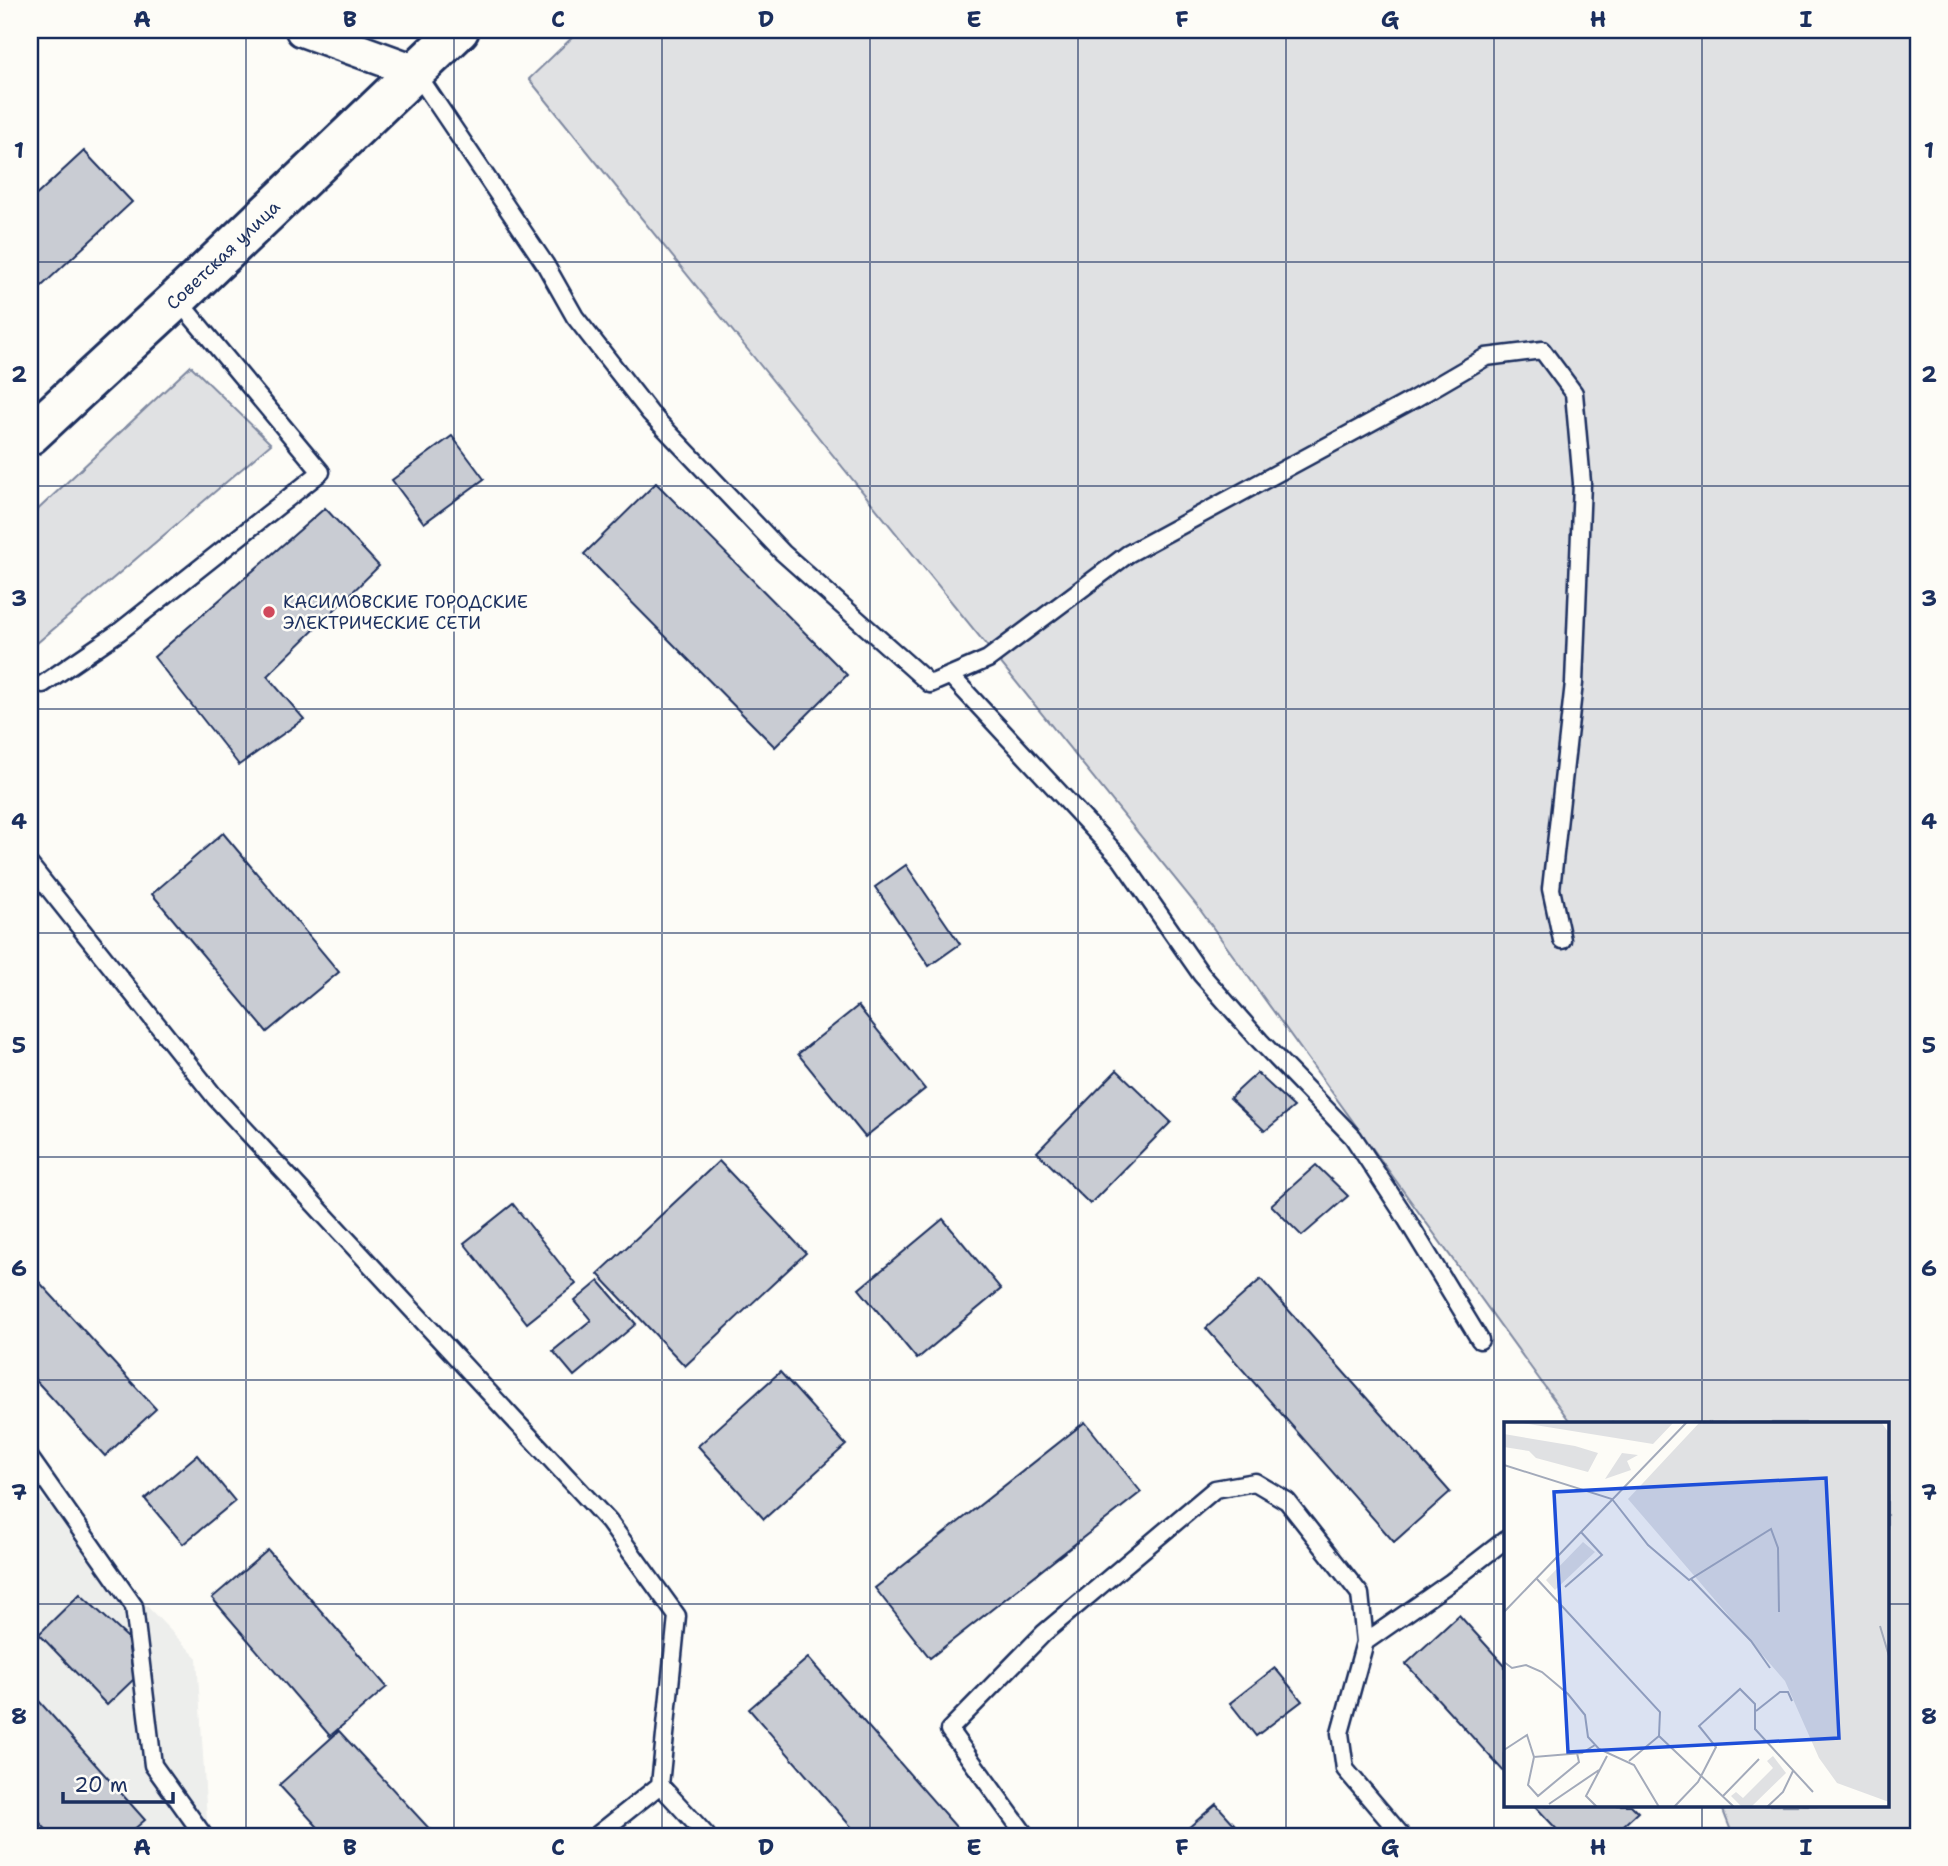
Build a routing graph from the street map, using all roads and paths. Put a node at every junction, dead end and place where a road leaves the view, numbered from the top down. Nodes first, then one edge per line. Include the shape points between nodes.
1 (302, 30) edge
2 (459, 30) edge
3 (415, 71) junction
4 (177, 299) junction
5 (30, 435) edge
6 (950, 675) junction
7 (43, 684) dead end
8 (30, 865) edge
9 (1562, 940) dead end
10 (1480, 1340) dead end
11 (30, 1458) edge
12 (1504, 1541) edge
13 (1364, 1642) junction
14 (660, 1785) junction
15 (197, 1834) edge
16 (596, 1836) edge
17 (707, 1836) edge
18 (1026, 1836) edge
19 (1402, 1836) edge

1 - 3 street
2 - 3 main road, Советская улица
3 - 4 main road, Советская улица
3 - 6 lane via 545,264 575,317 650,413 783,553 930,684
4 - 5 main road, Советская улица
4 - 7 lane via 321,472 119,632
6 - 9 lane via 988,659 1128,554 1486,357 1542,350 1574,393 1582,483 1574,683 1551,889
6 - 10 lane via 1121,859 1201,974 1353,1137
8 - 14 lane via 215,1097 609,1522 677,1616
11 - 15 lane via 134,1606 153,1765
12 - 13 lane
13 - 18 lane via 1360,1594 1287,1500 1255,1482 1215,1489 1044,1633 949,1730
13 - 19 lane via 1340,1733 1346,1769
14 - 16 lane
14 - 17 lane

